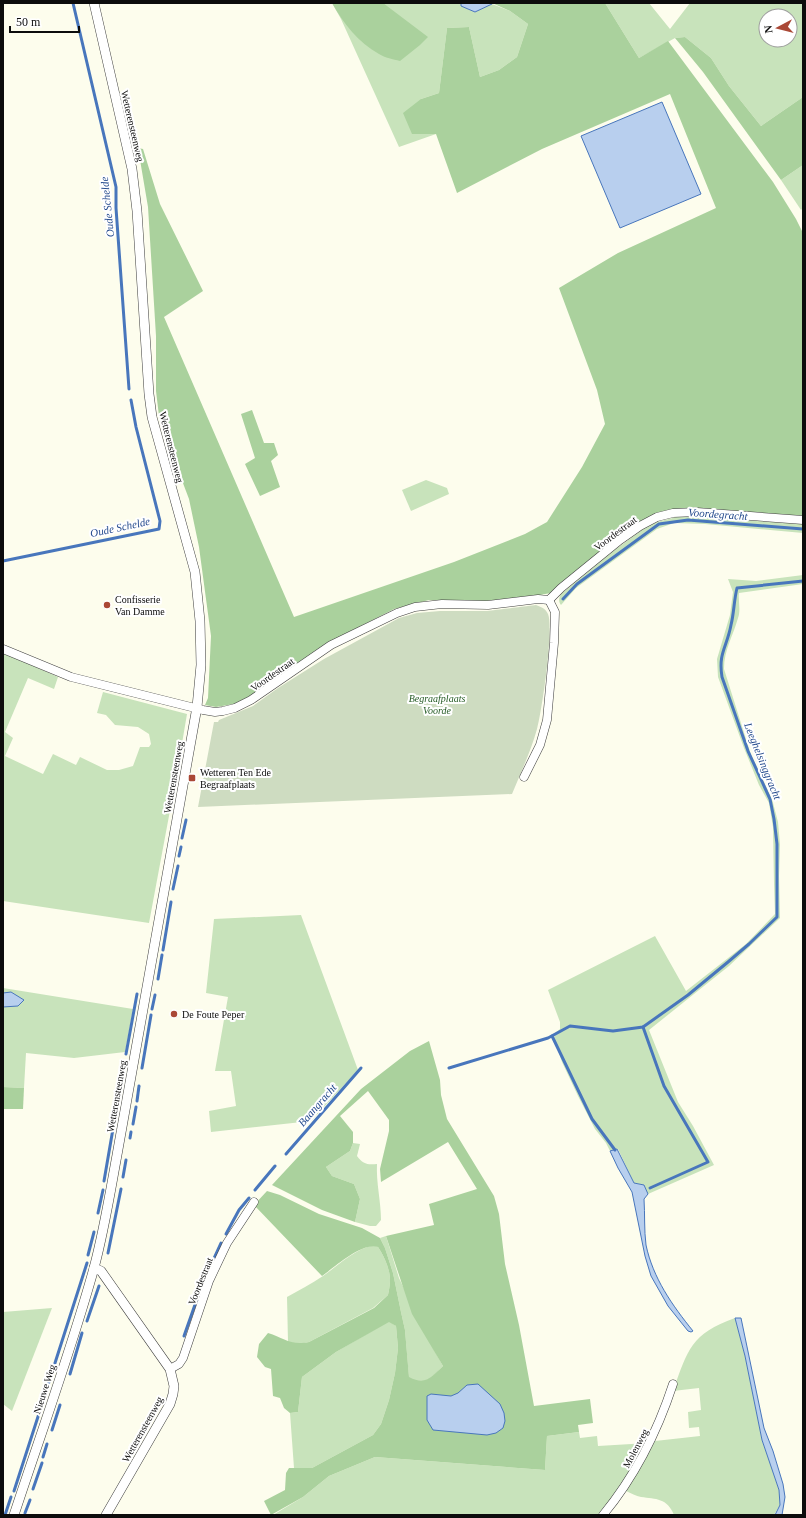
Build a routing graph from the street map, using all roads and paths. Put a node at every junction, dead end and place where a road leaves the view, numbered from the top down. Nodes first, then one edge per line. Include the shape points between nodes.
1 (94, 3) edge
2 (803, 520) edge
3 (549, 600) junction
4 (3, 649) edge
5 (197, 707) junction
6 (524, 777) dead end
7 (254, 1202) dead end
8 (94, 1268) junction
9 (170, 1369) junction
10 (673, 1384) dead end
11 (14, 1515) edge
12 (106, 1515) edge
13 (603, 1515) edge

1 - 5 street, Wetterensteenweg via 132,169 152,417 195,572 201,665
2 - 3 street, Voordestraat via 697,512 657,517 620,540
3 - 5 street, Voordestraat via 415,607 330,645 251,700 235,708 215,712
3 - 6 street via 555,612 547,720 540,745
4 - 5 street, Voordestraat via 71,677
5 - 8 street, Wetterensteenweg via 113,1178
7 - 9 street, Voordestraat via 226,1243 209,1281 183,1358
8 - 9 street, Wetterensteenweg via 101,1271
8 - 11 street, Nieuwe Weg
9 - 12 street, Wetterensteenweg via 174,1386 170,1404
10 - 13 street, Molenweg via 654,1435 641,1460 627,1484

